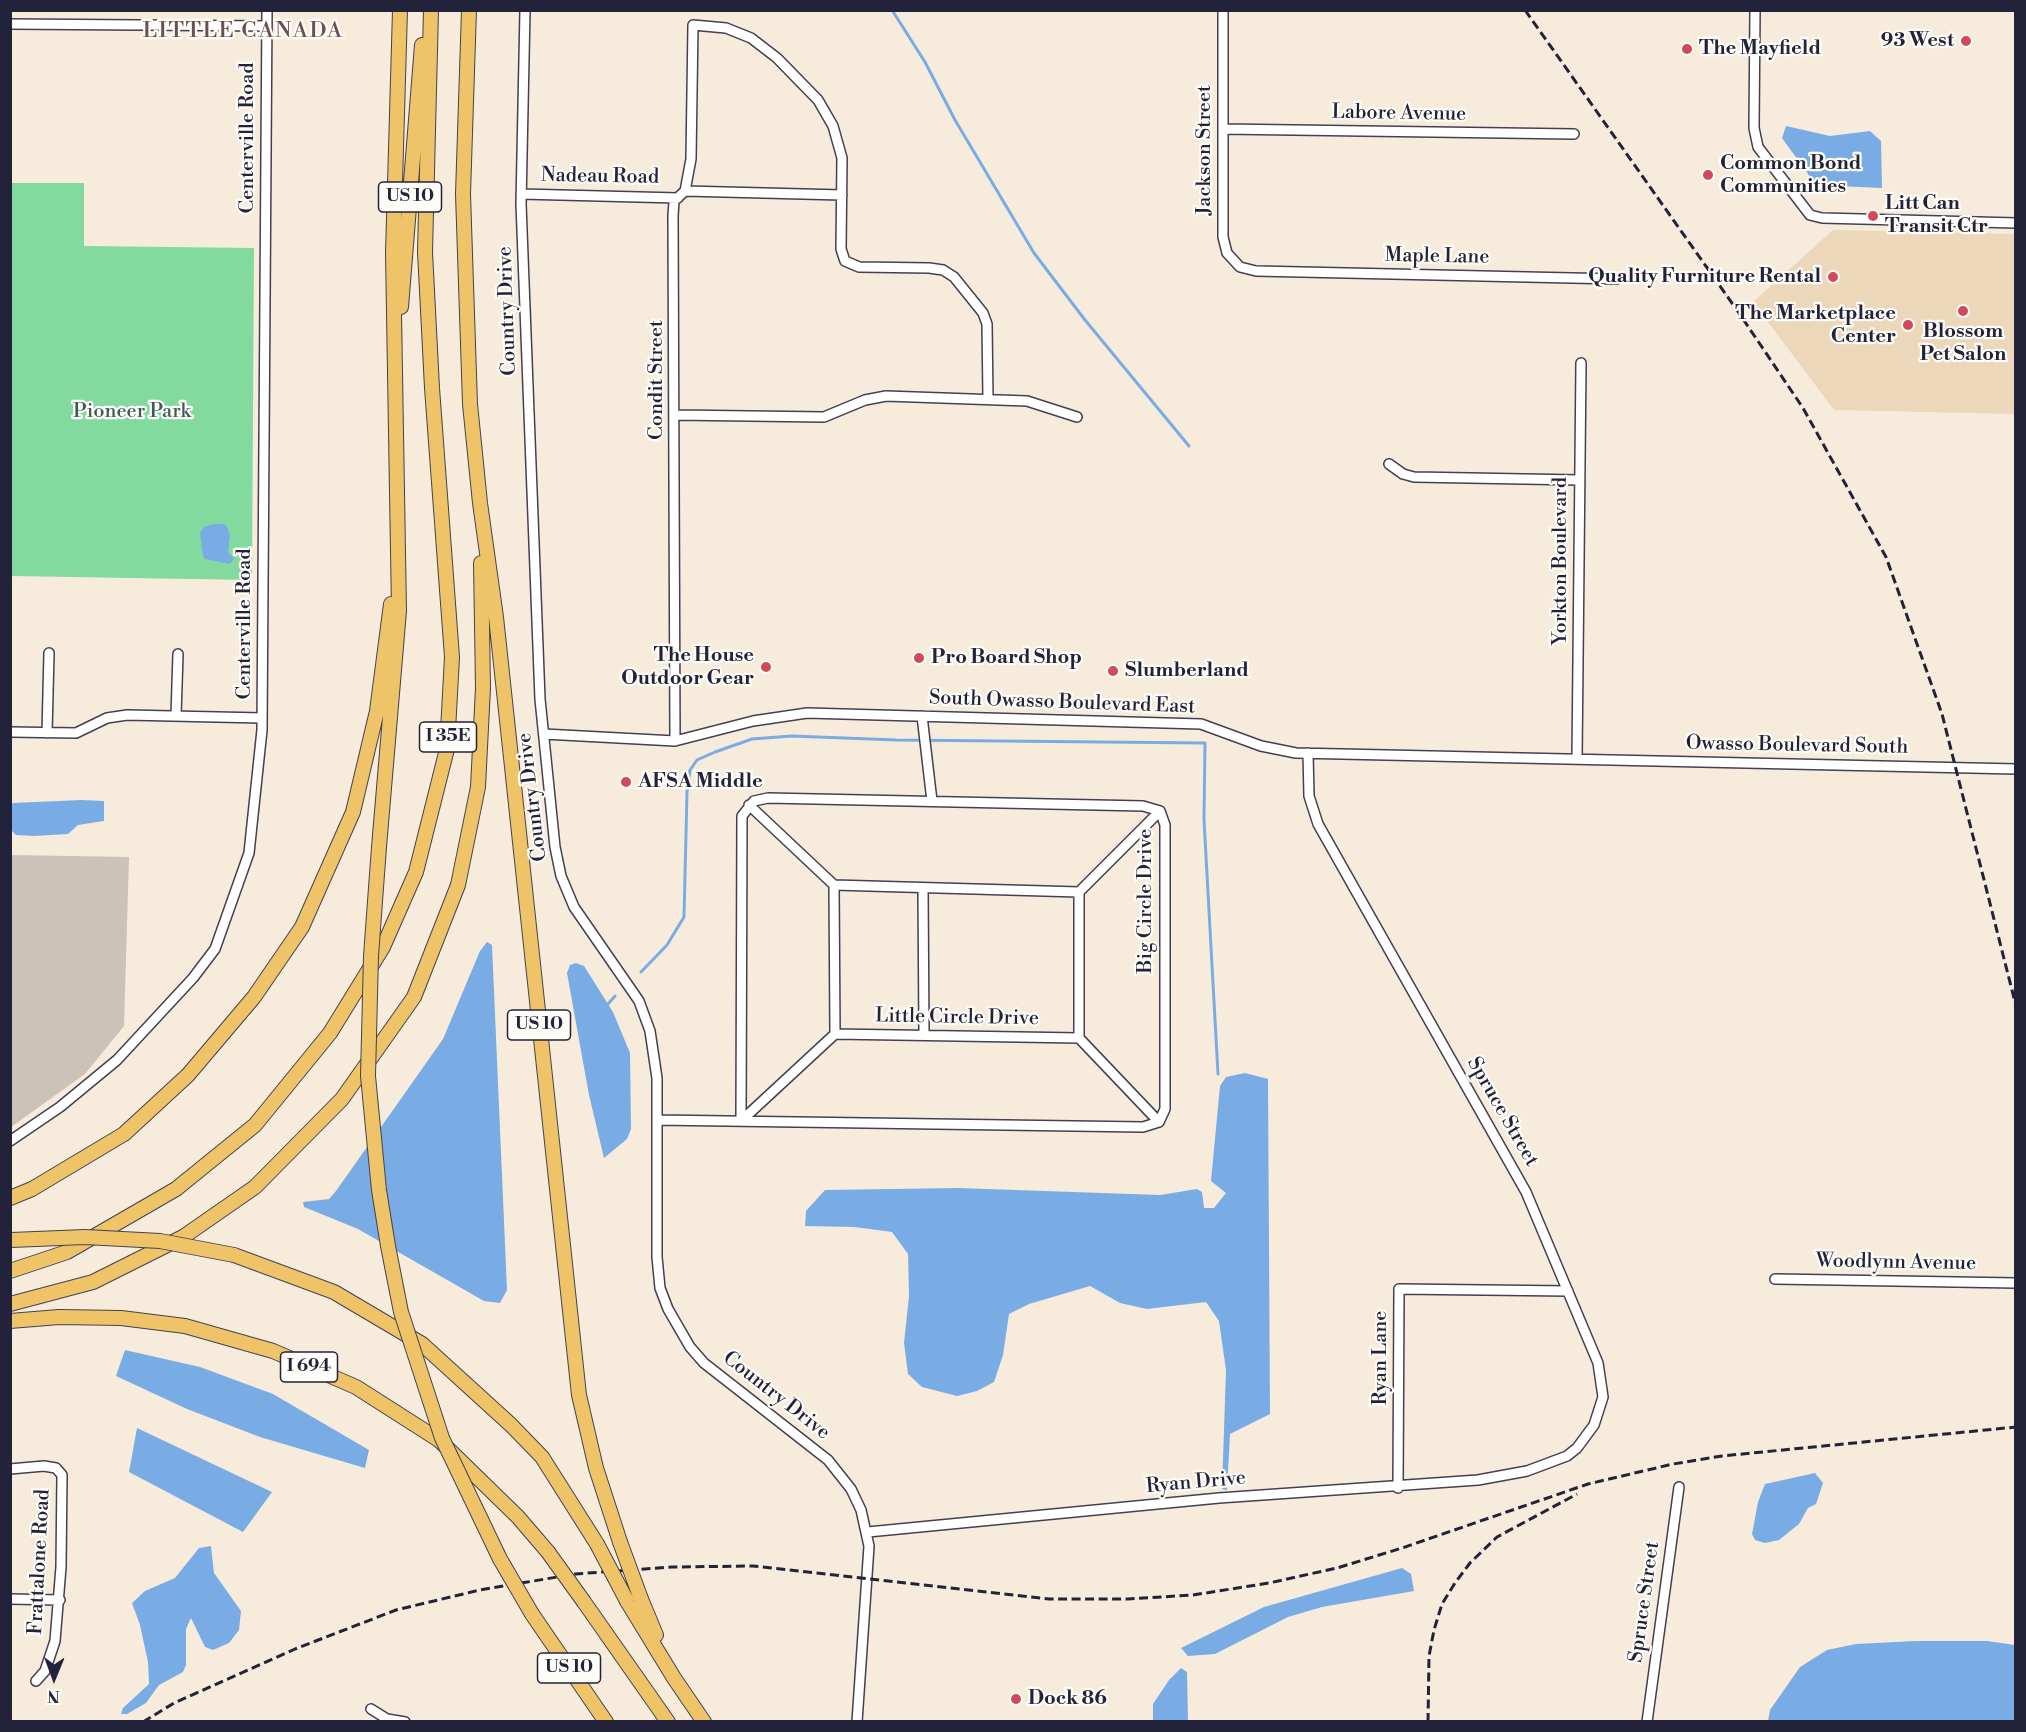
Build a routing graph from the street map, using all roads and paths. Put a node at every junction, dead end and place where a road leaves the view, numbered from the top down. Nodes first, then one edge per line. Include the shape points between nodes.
1 (267, 10) edge
2 (400, 10) edge
3 (425, 10) edge
4 (431, 10) edge
5 (469, 10) edge
6 (479, 10) edge
7 (525, 10) edge
8 (1223, 10) edge
9 (1755, 10) edge
10 (10, 24) edge
11 (267, 26) junction
12 (468, 56) junction
13 (1223, 129) junction
14 (1574, 134) dead end
15 (521, 194) junction
16 (682, 194) junction
17 (842, 195) junction
18 (2016, 223) edge
19 (1256, 271) joint
20 (1617, 279) dead end
21 (1581, 363) dead end
22 (396, 383) junction
23 (988, 398) junction
24 (675, 414) junction
25 (1077, 417) dead end
26 (1389, 464) dead end
27 (1579, 480) junction
28 (480, 503) junction
29 (397, 560) junction
30 (49, 652) dead end
31 (178, 654) dead end
32 (176, 716) junction
33 (922, 716) junction
34 (262, 718) junction
35 (10, 732) edge
36 (47, 732) junction
37 (544, 734) junction
38 (675, 741) junction
39 (1308, 753) junction
40 (1577, 759) junction
41 (2016, 769) edge
42 (932, 801) junction
43 (748, 805) junction
44 (1160, 812) junction
45 (834, 885) junction
46 (923, 888) junction
47 (1078, 892) junction
48 (835, 1034) junction
49 (924, 1035) junction
50 (1079, 1038) junction
51 (657, 1120) junction
52 (741, 1121) junction
53 (1159, 1122) junction
54 (10, 1140) edge
55 (10, 1198) edge
56 (11, 1240) edge
57 (10, 1271) edge
58 (1775, 1279) dead end
59 (2016, 1283) edge
60 (1568, 1291) junction
61 (10, 1304) edge
62 (10, 1321) edge
63 (10, 1468) edge
64 (1527, 1471) joint
65 (1679, 1487) dead end
66 (1398, 1488) junction
67 (868, 1532) junction
68 (10, 1599) edge
69 (60, 1600) junction
70 (634, 1600) junction
71 (36, 1681) dead end
72 (371, 1709) dead end
73 (405, 1722) edge
74 (606, 1722) edge
75 (668, 1722) edge
76 (704, 1722) edge
77 (857, 1722) edge
78 (1647, 1722) edge

1 - 11 street, Centerville Road
2 - 22 highway via 393,253
3 - 22 highway, US 10
4 - 57 highway, I 35E via 425,252 452,657 447,748 416,872 383,947 330,1034 255,1125 176,1189 67,1252
5 - 12 highway, I 35E
6 - 12 highway
7 - 15 street, Country Drive
8 - 13 street, Jackson Street
9 - 18 street via 1754,128 1758,147 1810,214 1822,219
10 - 11 street
11 - 34 street, Centerville Road
12 - 28 highway, I 35E via 463,194 471,404
13 - 14 street, Labore Avenue
13 - 19 street, Jackson Street via 1224,243 1232,261
15 - 16 street, Nadeau Road
15 - 37 street, Country Drive
16 - 17 street, Nadeau Road
16 - 17 street, Condit Street via 691,159 693,25 726,28 751,38 805,84 827,114 838,141
16 - 24 street, Condit Street via 674,201 673,216
17 - 23 street via 841,249 845,261 859,267 943,270 954,276 983,313 988,336
19 - 20 street, Maple Lane
21 - 27 street, Yorkton Boulevard
22 - 29 highway, US 10
23 - 24 street via 876,397 824,417
23 - 25 street via 1027,400
24 - 38 street, Condit Street
26 - 27 street via 1414,477
27 - 40 street, Yorkton Boulevard
28 - 61 highway, I 35E via 483,688 478,787 458,885 414,997 342,1099 255,1187 183,1237 93,1282
28 - 70 highway, US 10, bridge via 496,616 579,1395
29 - 55 highway via 377,711 353,812 302,927 254,997 188,1075 123,1134 32,1189
29 - 74 highway, US 10, bridge via 399,611 370,967 368,1076 388,1246 401,1312 442,1437 480,1519 532,1614
30 - 36 street
31 - 32 street
32 - 34 street
32 - 36 street via 117,715 81,732
33 - 38 street, South Owasso Boulevard East via 807,713 753,721
33 - 39 street, South Owasso Boulevard East via 1201,724 1269,748
33 - 42 street
34 - 54 street, Centerville Road via 249,854 215,949 169,1007 117,1060 60,1107
35 - 36 street
37 - 38 street, South Owasso Boulevard East
37 - 51 street, Country Drive via 561,876 574,907 639,1001 655,1053
39 - 40 street, South Owasso Boulevard East
39 - 60 street, Spruce Street via 1309,796 1318,824 1523,1185
40 - 41 street, Owasso Boulevard South
42 - 43 street, Big Circle Drive via 761,798
42 - 44 street, Big Circle Drive via 1143,806
43 - 45 street
43 - 52 street via 742,816
44 - 47 street
44 - 53 street, Big Circle Drive via 1165,825 1165,1109
45 - 46 street
45 - 48 street
46 - 47 street
46 - 49 street
47 - 50 street
48 - 49 street, Little Circle Drive
48 - 52 street
49 - 50 street, Little Circle Drive
50 - 53 street
51 - 52 street
51 - 67 street, Country Drive via 657,1257 660,1288 668,1309 690,1347 719,1377 828,1460 851,1489
52 - 53 street via 1143,1126
56 - 70 highway, bridge via 149,1240 234,1255 334,1292 422,1344 511,1425 542,1457
58 - 59 street, Woodlynn Avenue
60 - 64 street, Spruce Street via 1598,1363 1603,1397 1599,1415 1577,1448
60 - 66 street, Ryan Lane via 1399,1288
62 - 75 highway, I 694, bridge via 121,1318 185,1326 273,1351 345,1382 439,1440 518,1517 548,1552
63 - 69 street, Frattalone Road via 56,1468 62,1475
64 - 66 street, Ryan Drive
65 - 78 street, Spruce Street
66 - 67 street, Ryan Drive via 1219,1498
67 - 77 street, Country Drive
68 - 69 street
69 - 71 street, Frattalone Road via 51,1659
70 - 76 highway via 674,1678
72 - 73 street via 387,1719

